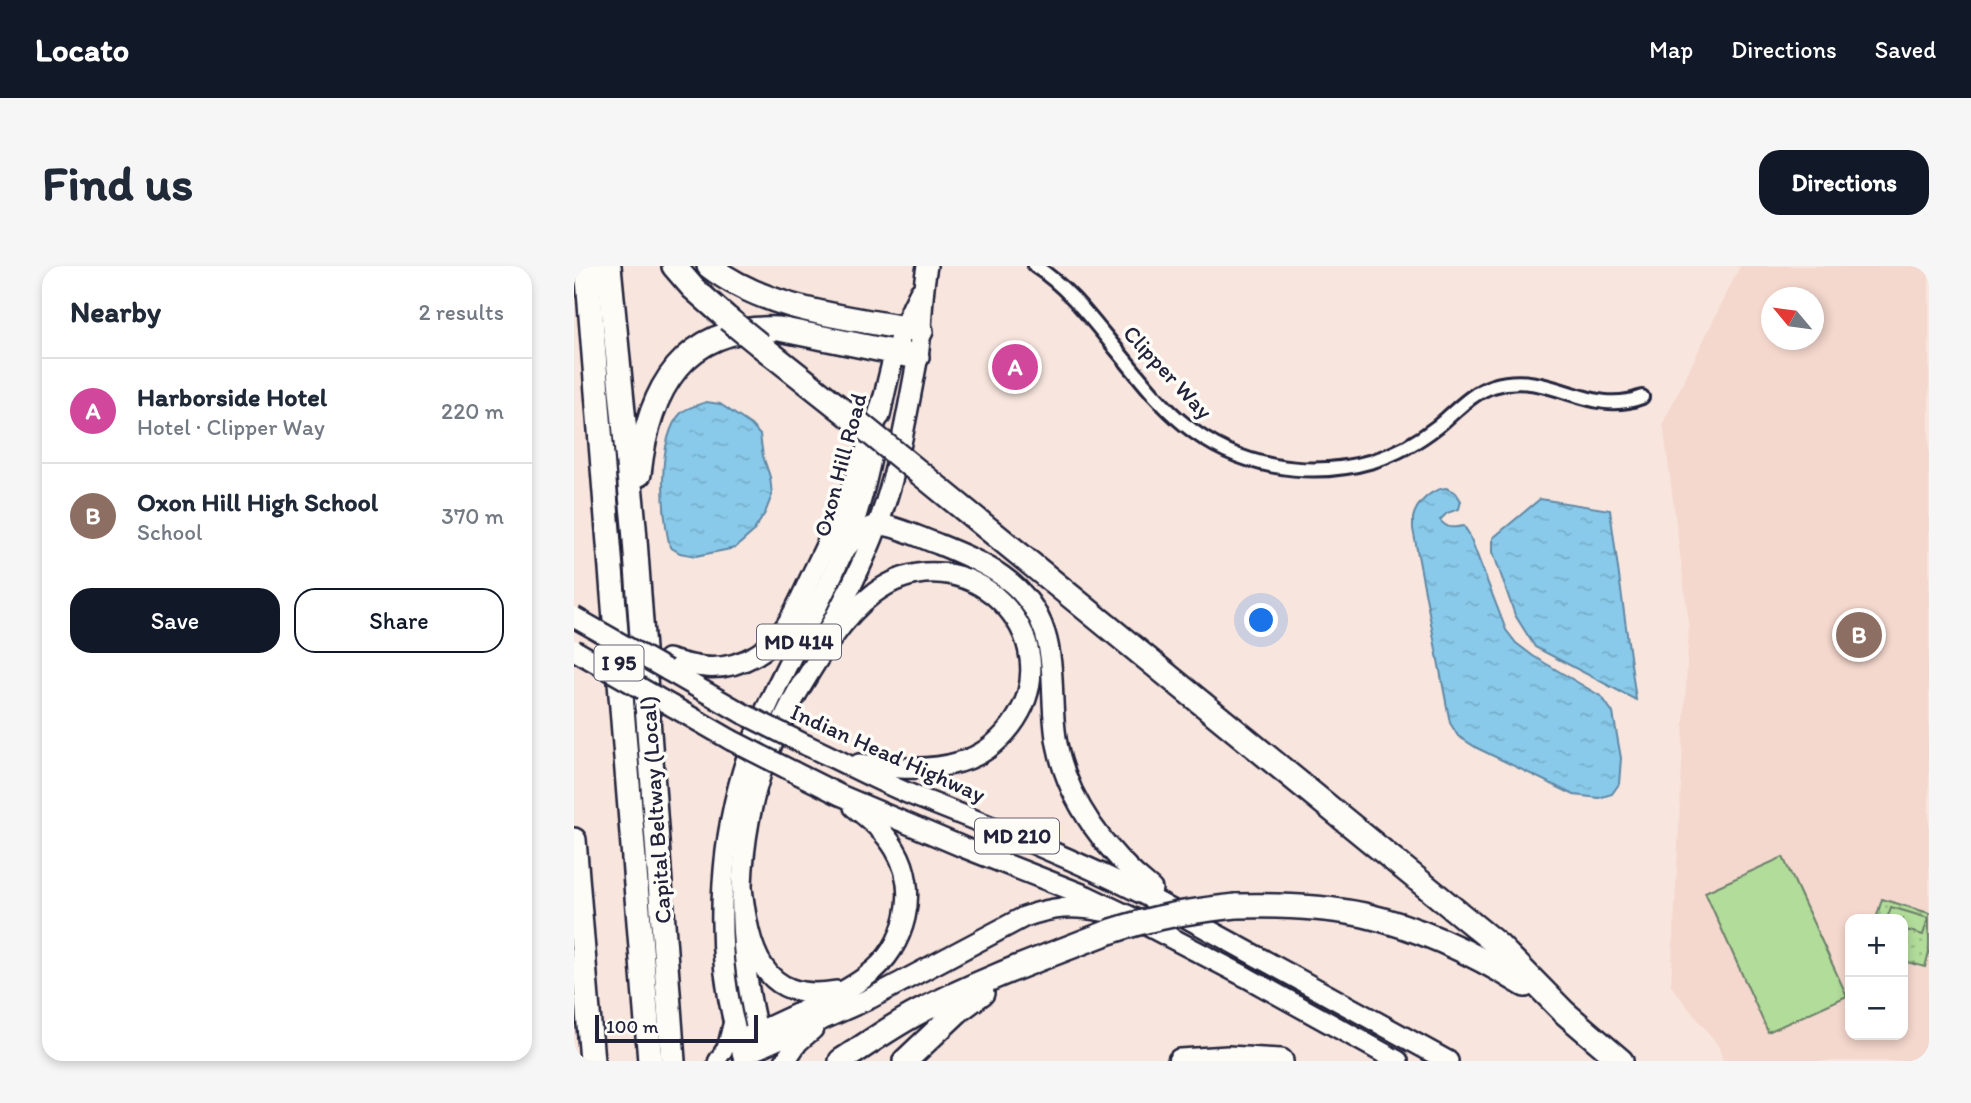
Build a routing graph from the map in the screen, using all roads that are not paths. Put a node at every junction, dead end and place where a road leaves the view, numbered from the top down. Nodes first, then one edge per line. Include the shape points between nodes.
1 (587, 266) edge
2 (609, 266) edge
3 (674, 266) edge
4 (709, 266) edge
5 (926, 266) edge
6 (1035, 266) edge
7 (912, 329) junction
8 (894, 352) junction
9 (917, 357) junction
10 (1642, 397) dead end
11 (883, 399) junction
12 (878, 525) junction
13 (634, 526) junction
14 (842, 553) junction
15 (574, 617) edge
16 (574, 650) edge
17 (667, 665) junction
18 (793, 700) junction
19 (842, 762) junction
20 (840, 795) junction
21 (574, 839) edge
22 (742, 888) junction
23 (1131, 917) junction
24 (1188, 919) junction
25 (1042, 958) junction
26 (850, 986) junction
27 (1564, 1013) junction
28 (831, 1017) junction
29 (733, 1019) junction
30 (757, 1031) junction
31 (1235, 1060) edge
32 (592, 1061) edge
33 (650, 1061) edge
34 (673, 1061) edge
35 (717, 1061) edge
36 (785, 1061) edge
37 (841, 1061) edge
38 (905, 1061) edge
39 (1180, 1061) edge
40 (1281, 1061) edge
41 (1398, 1061) edge
42 (1448, 1061) edge
43 (1620, 1061) edge

1 - 33 highway, I 95
2 - 13 highway, Capital Beltway (Local) / I 95
3 - 27 highway, bridge via 760,345 1499,946
4 - 7 highway via 786,304
5 - 7 main road, Oxon Hill Road / MD 414
6 - 10 street, Clipper Way via 1089,315 1184,424 1203,439 1268,465 1335,470 1374,461 1422,438 1476,394 1512,382 1546,385 1600,403
7 - 8 main road, Oxon Hill Road / MD 414
7 - 9 main road, Oxon Hill Road / MD 414
8 - 9 highway
8 - 11 main road, Oxon Hill Road / MD 414
8 - 13 highway via 758,328 724,334 704,345 671,375 649,419
9 - 12 main road, Oxon Hill Road / MD 414
11 - 14 main road, Oxon Hill Road / MD 414 via 866,481
11 - 17 main road via 845,505 789,621 772,643 735,665
12 - 14 main road via 868,527
12 - 18 main road, Oxon Hill Road / MD 414
12 - 24 main road via 967,555 1010,580 1022,593 1045,634 1057,747 1080,805 1127,867
13 - 34 highway, Capital Beltway (Local) / I 95
14 - 29 main road, Oxon Hill Road / MD 414 via 762,717 738,781 726,850 722,922
15 - 17 main road, Indian Head Highway / MD 210, bridge
16 - 20 main road, MD 210, bridge via 731,740
17 - 19 main road, Indian Head Highway / MD 210, bridge via 742,713
18 - 19 main road via 847,620 889,584 933,572 953,575 975,582 1009,609 1028,650 1030,673 1026,698 1003,737 981,754 931,768
18 - 22 main road, Oxon Hill Road / MD 414 via 757,787
19 - 24 main road, Indian Head Highway / MD 210 via 1097,871
20 - 23 main road, MD 210
20 - 26 main road via 885,835 903,865 906,883 904,923 896,942 879,966
21 - 32 highway
22 - 26 main road via 754,950 774,978 796,990 812,992
22 - 30 main road, MD 414 via 744,955
23 - 28 main road via 1067,907 1024,917
23 - 41 main road, MD 210
24 - 42 main road, Indian Head Highway / MD 210
25 - 27 highway, bridge via 1109,932 1184,912 1275,905 1323,909 1364,915 1442,940 1523,984
25 - 37 highway via 917,1013
25 - 38 highway via 959,1010
26 - 30 main road
27 - 43 highway
28 - 30 main road
28 - 36 main road via 798,1042
29 - 30 main road, Oxon Hill Road / MD 414 via 741,1048
29 - 35 street via 729,1040
31 - 39 highway
31 - 40 highway

